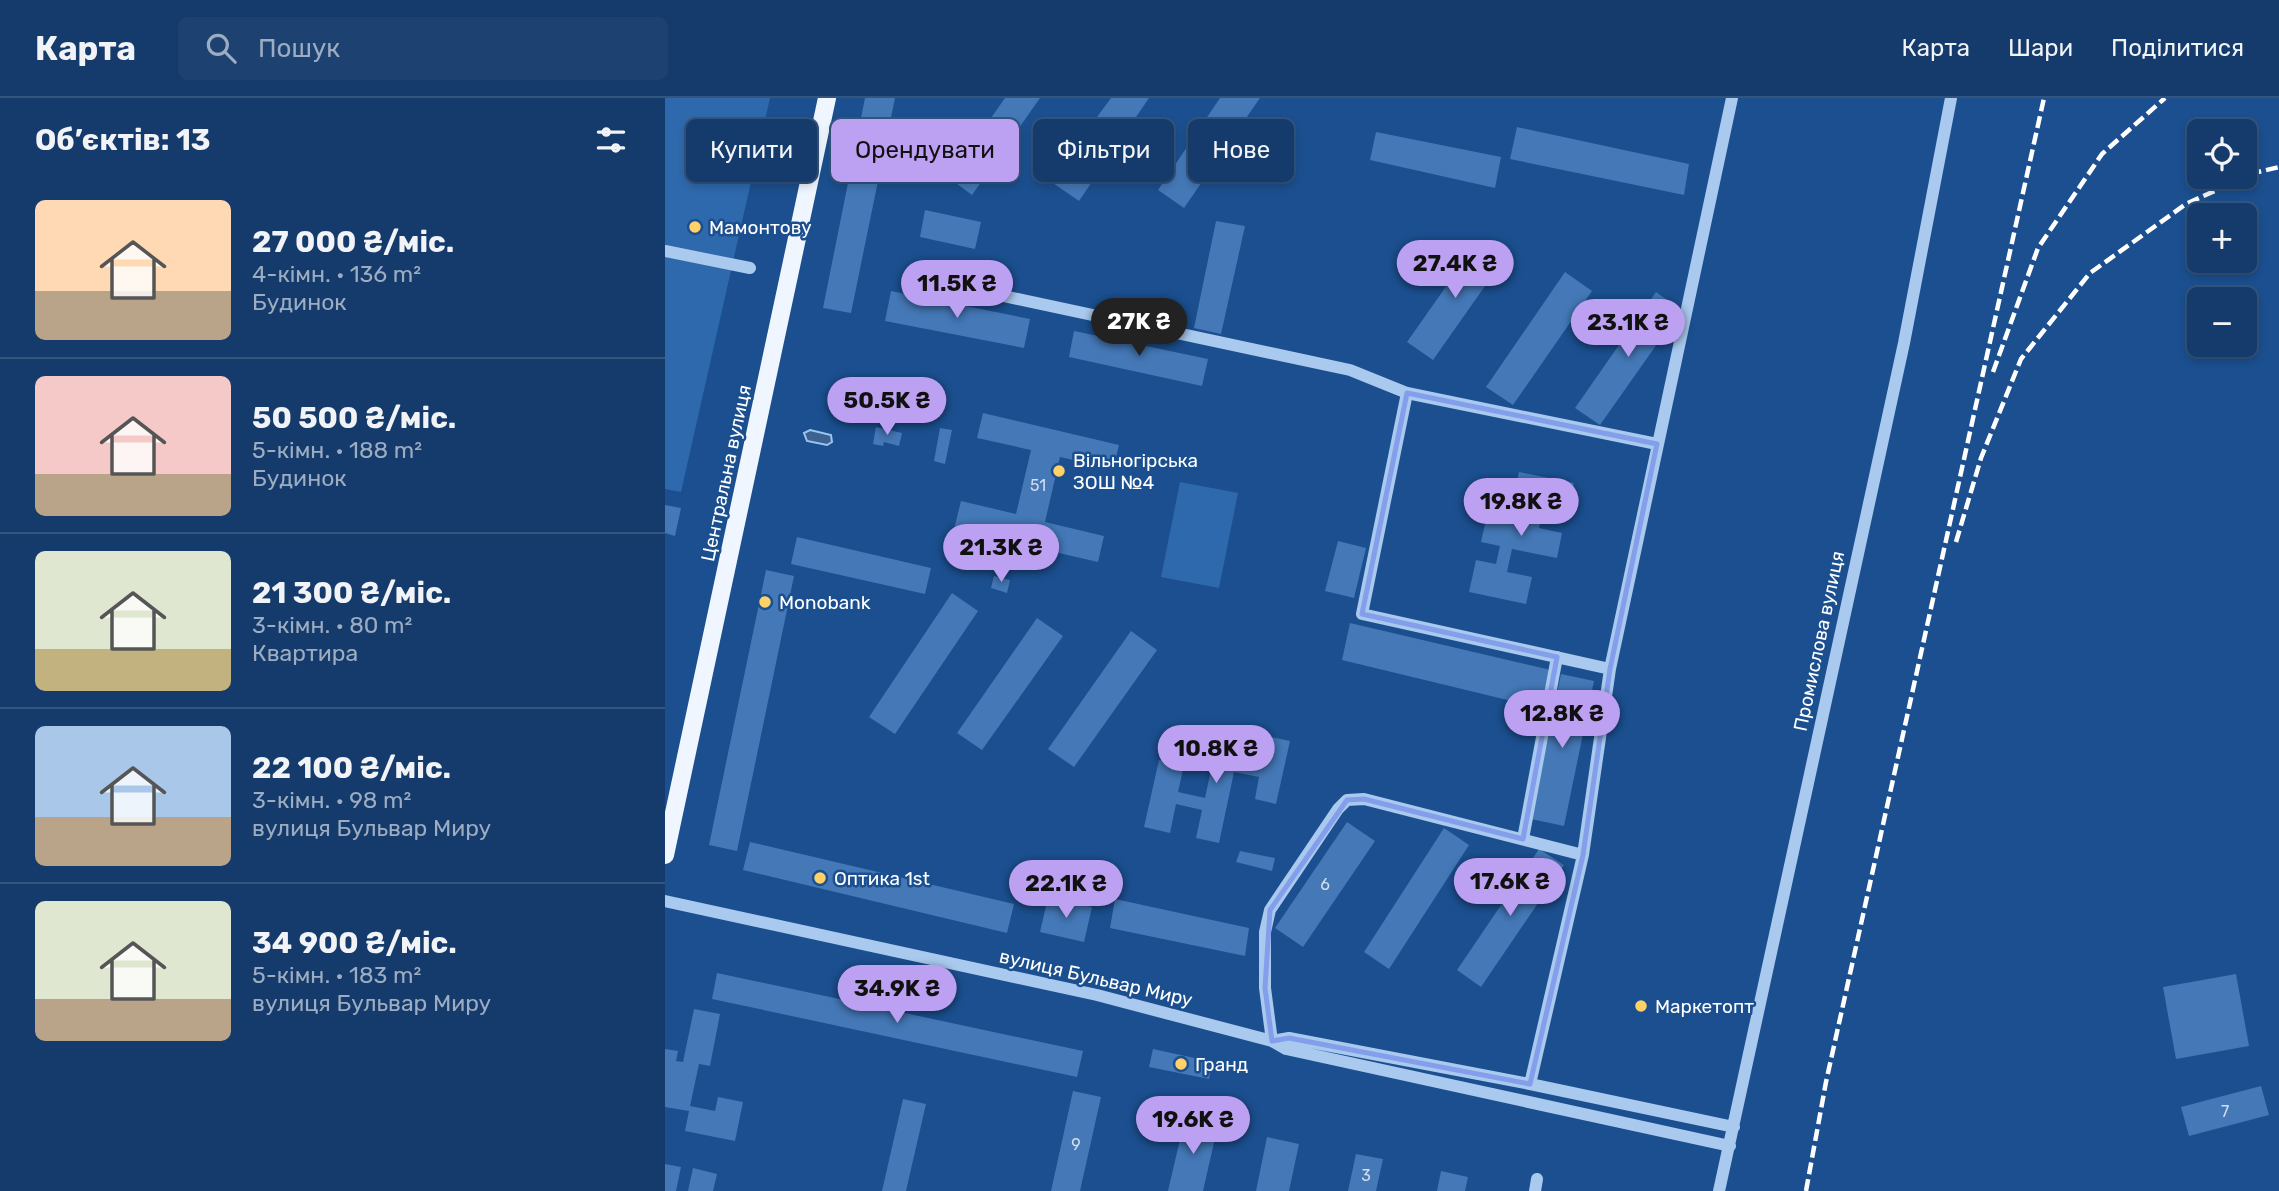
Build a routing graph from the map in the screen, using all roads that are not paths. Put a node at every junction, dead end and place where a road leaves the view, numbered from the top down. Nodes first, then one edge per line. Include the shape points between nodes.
1 (827, 98) edge
2 (1732, 98) edge
3 (1951, 98) edge
4 (665, 251) edge
5 (750, 268) dead end
6 (994, 294) dead end
7 (1407, 393) junction
8 (1657, 444) junction
9 (1557, 657) junction
10 (1611, 669) junction
11 (1523, 839) junction
12 (665, 855) edge
13 (1583, 855) junction
14 (665, 901) edge
15 (1272, 1041) junction
16 (1530, 1084) junction
17 (1734, 1127) junction
18 (1730, 1146) junction
19 (1719, 1191) edge

1 - 12 main road, Центральна вулиця
2 - 8 street
3 - 17 street, Промислова вулиця via 1901,356
4 - 5 street
6 - 7 street via 1350,370
7 - 8 street
7 - 9 street via 1362,614
8 - 10 street
9 - 10 street
9 - 11 street
10 - 13 street
11 - 13 street
11 - 15 street via 1364,799 1347,800 1270,911 1265,932 1265,988
13 - 16 street
14 - 15 street, вулиця Бульвар Миру via 1097,995
15 - 16 street, вулиця Бульвар Миру via 1289,1038
15 - 18 street, вулиця Бульвар Миру via 1286,1049
16 - 17 street, вулиця Бульвар Миру
17 - 18 street, Промислова вулиця
18 - 19 street, Промислова вулиця

